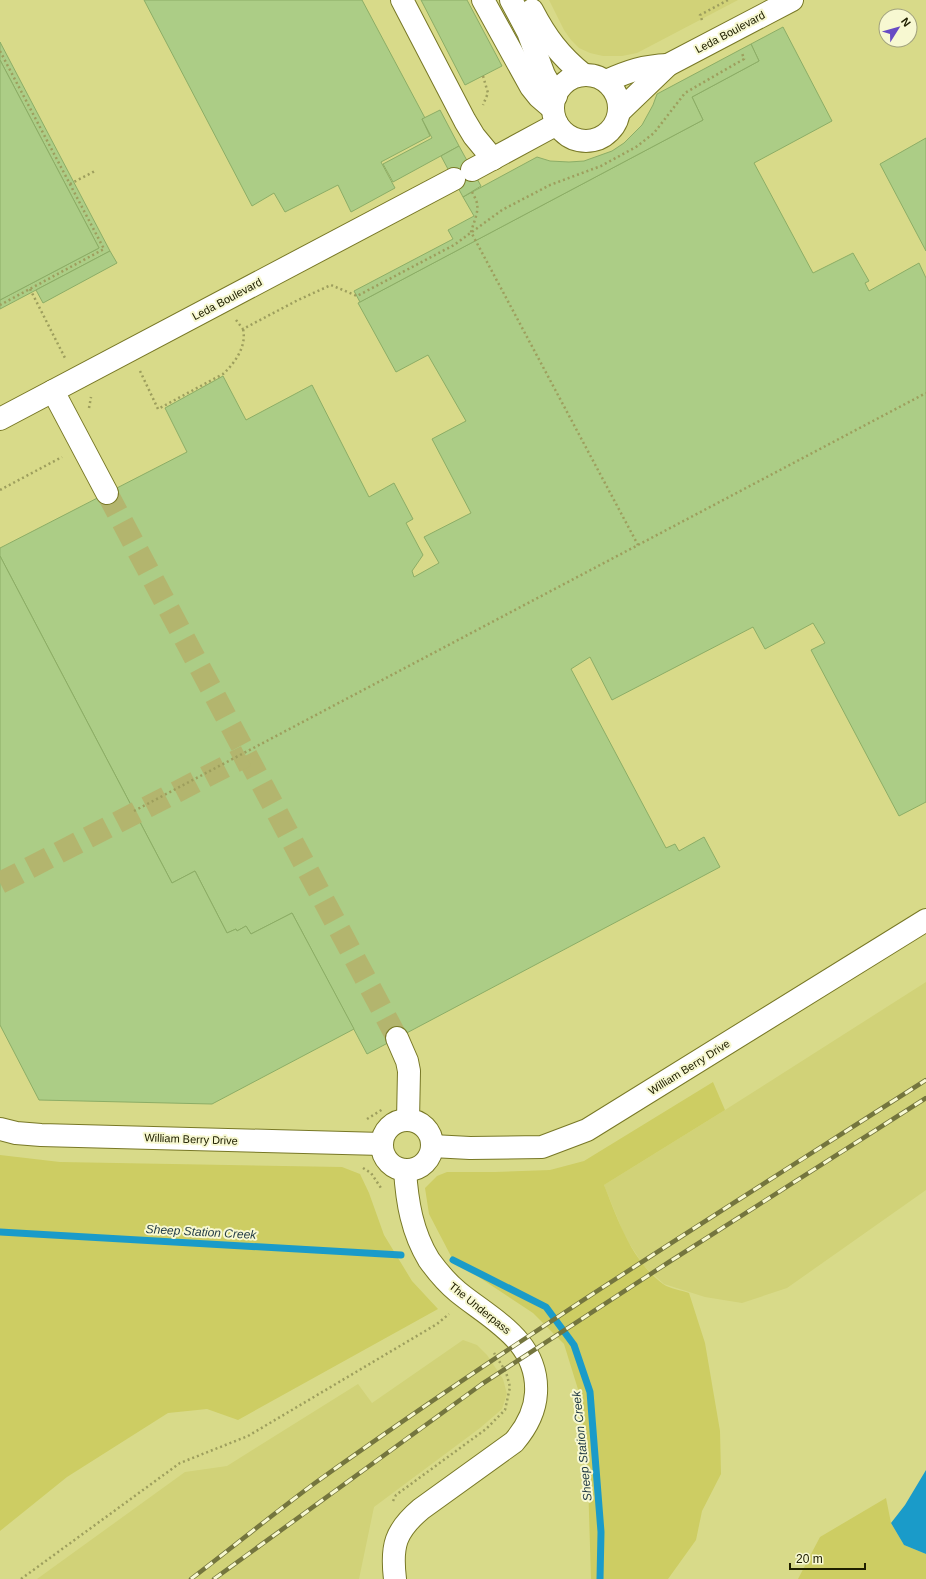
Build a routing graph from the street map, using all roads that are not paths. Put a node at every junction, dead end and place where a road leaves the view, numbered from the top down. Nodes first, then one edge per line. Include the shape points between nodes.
1 (402, 0) edge
2 (483, 0) edge
3 (511, 0) edge
4 (526, 0) edge
5 (792, 0) edge
6 (668, 65) junction
7 (584, 76) junction
8 (606, 82) junction
9 (555, 110) junction
10 (619, 112) junction
11 (493, 159) junction
12 (53, 391) junction
13 (0, 419) edge
14 (107, 493) tunnel mouth
15 (926, 920) edge
16 (396, 1038) tunnel mouth
17 (408, 1120) junction
18 (0, 1129) edge
19 (382, 1144) junction
20 (432, 1146) junction
21 (405, 1170) junction
22 (394, 1579) edge

1 - 11 street via 474,136
2 - 9 street via 531,87
3 - 9 street via 528,32
4 - 7 street via 548,39
5 - 6 street, Leda Boulevard
6 - 8 street, Leda Boulevard via 646,66
6 - 10 street, Leda Boulevard
7 - 8 street via 595,76
7 - 9 street via 567,81
8 - 10 street via 616,95
9 - 10 street via 564,132 582,141 593,141 611,131 617,122
9 - 11 street, Leda Boulevard
11 - 12 street, Leda Boulevard
12 - 13 street, Leda Boulevard
12 - 14 street
15 - 20 street, William Berry Drive via 587,1130 542,1147
16 - 17 street via 409,1071
17 - 19 street via 393,1124 384,1136
17 - 20 street via 416,1121 428,1131
18 - 19 street, William Berry Drive via 41,1135
19 - 21 street via 391,1164
20 - 21 street via 426,1161 413,1169
21 - 22 street, The Underpass via 409,1212 417,1236 430,1260 457,1291 499,1322 520,1343 530,1360 536,1397 531,1416 514,1442 421,1509 402,1527 394,1544

